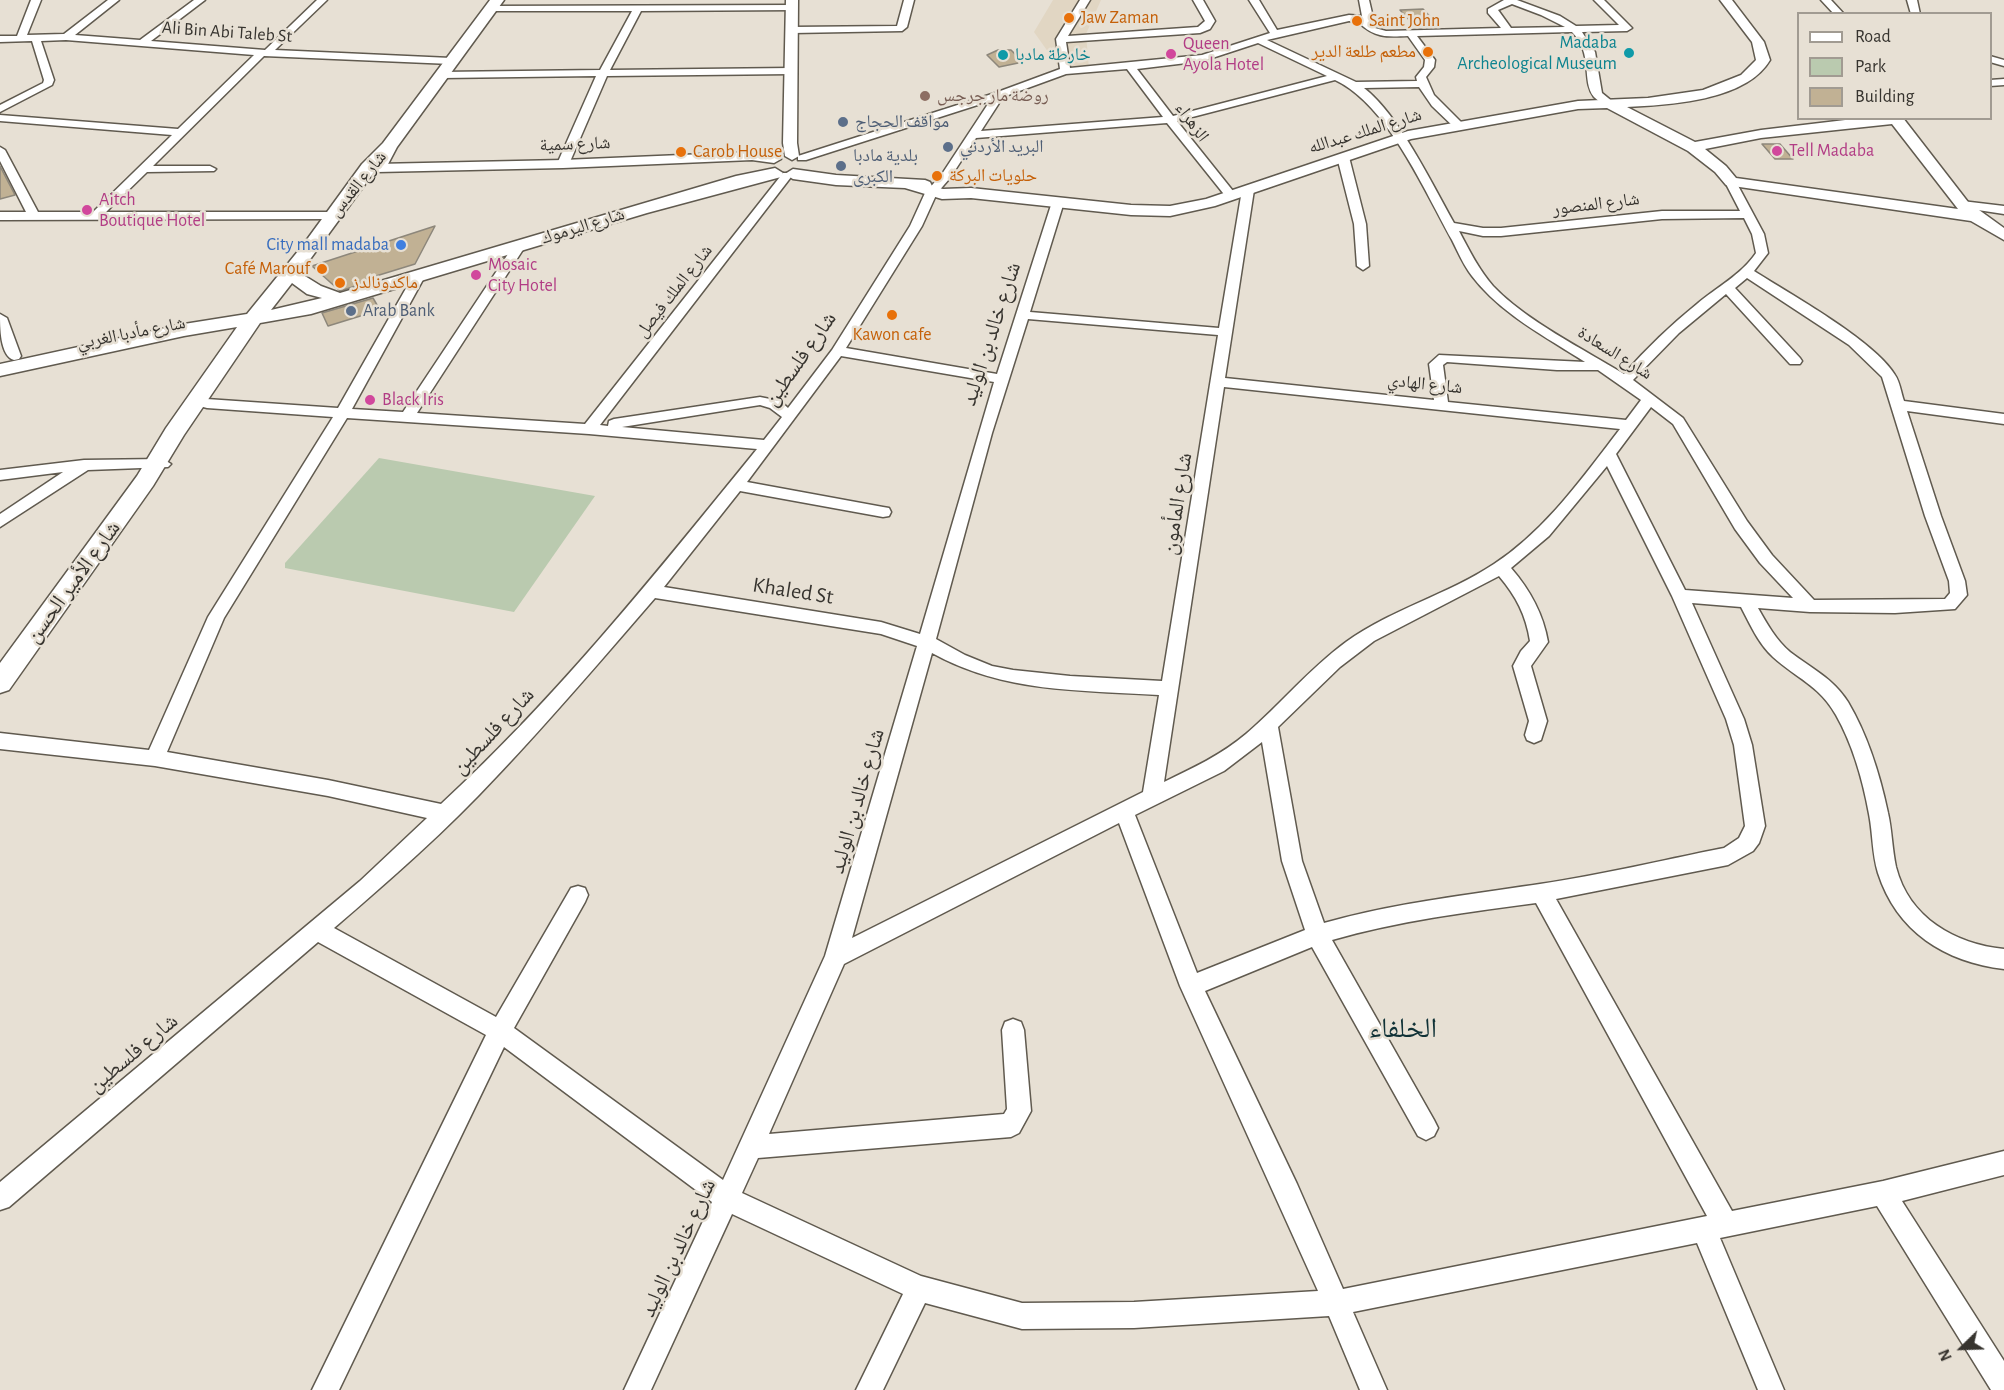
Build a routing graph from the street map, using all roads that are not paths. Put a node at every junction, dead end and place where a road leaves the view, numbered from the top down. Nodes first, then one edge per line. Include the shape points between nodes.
1 (36, 0) edge
2 (114, 0) edge
3 (200, 0) edge
4 (322, 0) edge
5 (909, 0) edge
6 (1085, 0) edge
7 (1198, 0) edge
8 (1254, 0) edge
9 (1364, 0) edge
10 (1599, 0) edge
11 (1726, 0) edge
12 (1826, 0) edge
13 (1510, 1) edge
14 (493, 4) edge
15 (651, 4) edge
16 (792, 4) edge
17 (638, 9) junction
18 (1838, 12) edge
19 (1365, 21) junction
20 (1507, 29) junction
21 (1576, 29) junction
22 (792, 30) junction
23 (1275, 34) junction
24 (1411, 34) junction
25 (66, 37) junction
26 (21, 38) junction
27 (0, 39) edge
28 (36, 39) junction
29 (1061, 39) junction
30 (1258, 39) junction
31 (143, 42) junction
32 (264, 53) junction
33 (451, 61) junction
34 (1130, 66) junction
35 (791, 71) junction
36 (1065, 71) junction
37 (442, 75) junction
38 (602, 75) junction
39 (1337, 76) junction
40 (1423, 84) junction
41 (1354, 85) junction
42 (999, 95) junction
43 (1609, 104) junction
44 (0, 109) edge
45 (931, 117) junction
46 (0, 118) edge
47 (1170, 120) junction
48 (1887, 120) edge
49 (1897, 120) edge
50 (1459, 126) junction
51 (179, 132) junction
52 (973, 133) junction
53 (1398, 138) junction
54 (1691, 147) junction
55 (0, 150) edge
56 (797, 157) junction
57 (1343, 157) junction
58 (563, 164) junction
59 (210, 168) dead end
60 (373, 168) junction
61 (144, 169) junction
62 (779, 169) junction
63 (1731, 182) junction
64 (1248, 190) junction
65 (937, 191) junction
66 (1232, 196) junction
67 (1058, 202) junction
68 (1210, 203) junction
69 (1962, 205) junction
70 (2004, 210) edge
71 (1747, 214) junction
72 (0, 216) edge
73 (34, 216) junction
74 (96, 216) junction
75 (1976, 217) junction
76 (1243, 218) junction
77 (329, 225) junction
78 (1450, 226) junction
79 (2004, 235) edge
80 (520, 245) junction
81 (1363, 266) dead end
82 (1746, 271) junction
83 (419, 276) junction
84 (291, 279) junction
85 (1727, 287) junction
86 (332, 295) junction
87 (304, 310) junction
88 (266, 313) junction
89 (1024, 315) junction
90 (0, 318) edge
91 (210, 321) junction
92 (1224, 333) junction
93 (243, 343) junction
94 (838, 351) junction
95 (1795, 361) dead end
96 (5, 362) edge
97 (1601, 366) junction
98 (1003, 379) junction
99 (1625, 381) junction
100 (1218, 382) junction
101 (1650, 399) junction
102 (202, 403) junction
103 (1899, 405) junction
104 (1442, 406) junction
105 (343, 412) junction
106 (790, 416) junction
107 (407, 417) junction
108 (2004, 419) edge
109 (1628, 425) junction
110 (589, 429) junction
111 (768, 446) junction
112 (1608, 453) junction
113 (84, 465) junction
114 (154, 470) junction
115 (0, 475) edge
116 (735, 485) junction
117 (883, 512) dead end
118 (0, 522) edge
119 (1501, 568) junction
120 (651, 591) junction
121 (1680, 596) junction
122 (1746, 601) junction
123 (1810, 606) junction
124 (926, 642) junction
125 (0, 683) edge
126 (1169, 688) junction
127 (1268, 724) junction
128 (1534, 735) dead end
129 (0, 741) edge
130 (155, 758) junction
131 (1152, 797) junction
132 (1124, 811) junction
133 (447, 814) junction
134 (1541, 892) junction
135 (578, 895) dead end
136 (317, 930) junction
137 (1317, 935) junction
138 (836, 957) junction
139 (2004, 959) edge
140 (1191, 986) junction
141 (1013, 1030) dead end
142 (500, 1031) junction
143 (1426, 1128) dead end
144 (751, 1148) junction
145 (2004, 1163) edge
146 (1883, 1193) junction
147 (0, 1198) edge
148 (728, 1199) junction
149 (1715, 1228) junction
150 (919, 1288) junction
151 (1335, 1303) junction
152 (2004, 1386) edge
153 (325, 1390) edge
154 (637, 1390) edge
155 (869, 1390) edge
156 (1374, 1390) edge
157 (1771, 1390) edge

1 - 26 street
2 - 25 street
3 - 31 street
4 - 32 street
5 - 22 street via 899,29
6 - 29 street
7 - 29 street via 1210,21 1200,30
8 - 23 street
9 - 19 street
10 - 21 street via 1627,28
11 - 43 main road, شارع الملك عبدالله via 1761,46 1763,60 1753,73 1705,94
12 - 18 street
13 - 20 street via 1493,13
13 - 21 street
14 - 17 street
14 - 33 main road, شارع القدس
15 - 16 street
15 - 17 street
16 - 22 main road
17 - 38 street
19 - 23 street via 1349,18
19 - 24 street via 1377,33
20 - 21 street
20 - 24 street
21 - 43 street via 1590,54 1597,94
22 - 35 main road
23 - 30 street
24 - 40 street via 1430,60 1421,76
25 - 28 street, Ali Bin Abi Taleb St
25 - 31 street, Ali Bin Abi Taleb St
26 - 27 street, Ali Bin Abi Taleb St
26 - 28 street, Ali Bin Abi Taleb St
28 - 44 street via 49,80 47,85
29 - 36 street
30 - 34 street via 1203,58
30 - 39 street
31 - 32 street, Ali Bin Abi Taleb St
32 - 33 street, Ali Bin Abi Taleb St
32 - 51 street
33 - 37 main road, شارع القدس
34 - 36 street
34 - 47 street, الزهراء
35 - 38 street
35 - 56 main road via 790,143
36 - 42 street
37 - 38 street
37 - 60 main road, شارع القدس
38 - 58 street
39 - 41 street
39 - 47 street
40 - 41 street
40 - 50 street
41 - 53 street, شارع السعادة via 1377,108
42 - 45 street
42 - 52 street, شارع فلسطين
43 - 50 main road, شارع الملك عبدالله via 1578,105
43 - 54 main road
45 - 52 street via 965,120
45 - 56 street
46 - 51 street
47 - 52 street
47 - 66 street, الزهراء
48 - 54 main road via 1761,134
49 - 69 main road
50 - 53 main road, شارع الملك عبدالله
51 - 61 street
52 - 65 street, شارع فلسطين
53 - 57 main road, شارع الملك عبدالله
53 - 78 street, شارع السعادة
54 - 63 main road
55 - 73 street
56 - 62 main road
56 - 62 main road via 806,167
57 - 64 main road, شارع الملك عبدالله
57 - 81 street via 1360,224
58 - 60 main road, شارع سمية
58 - 62 main road, شارع سمية via 752,156
59 - 61 street
60 - 77 main road, شارع القدس
61 - 74 street
62 - 65 main road, شارع الملك عبدالله
62 - 80 main road, شارع اليرموك
62 - 86 main road, شارع اليرموك via 748,173
62 - 110 street, شارع الملك فيصل
63 - 71 street
63 - 75 main road
64 - 66 main road, شارع الملك عبدالله
64 - 76 street, شارع المأمون
65 - 67 main road, شارع الملك عبدالله
65 - 94 street, شارع فلسطين
66 - 68 main road, شارع الملك عبدالله
67 - 68 main road, شارع الملك عبدالله via 1151,211
67 - 89 street, شارع خالد بن الوليد
68 - 76 street via 1229,206
69 - 70 street
69 - 75 main road
71 - 78 street, شارع المنصور via 1662,215 1501,232
71 - 82 street via 1758,234 1762,253
72 - 73 street
73 - 74 street
74 - 77 street
75 - 79 main road
76 - 92 street, شارع المأمون
77 - 84 main road, شارع القدس
78 - 97 street, شارع السعادة via 1490,290 1525,318
80 - 83 main road, شارع اليرموك
80 - 107 street
82 - 85 street
82 - 103 street via 1871,356 1889,376
83 - 87 main road, شارع اليرموك
83 - 105 street
84 - 86 main road
84 - 88 main road, شارع القدس
84 - 91 main road
85 - 95 street
85 - 99 street via 1686,320
86 - 88 main road, شارع اليرموك
87 - 88 main road, شارع اليرموك
87 - 93 main road
88 - 91 main road, شارع مأدبا الغربي
88 - 93 main road, شارع الأمير الحسن
89 - 92 street
89 - 98 street, شارع خالد بن الوليد
90 - 96 street
91 - 93 main road
91 - 96 main road, شارع مأدبا الغربي
92 - 100 street, شارع المأمون
93 - 102 main road, شارع الأمير الحسن
94 - 98 street
94 - 106 street, شارع فلسطين
97 - 99 street, شارع السعادة
97 - 104 street via 1444,358 1436,364 1435,371
98 - 124 street, شارع خالد بن الوليد
99 - 101 street, شارع السعادة
100 - 104 street, شارع الهادي
100 - 126 street, شارع المأمون
101 - 109 street
101 - 123 street, شارع السعادة via 1678,421 1741,525 1766,559
102 - 105 street
102 - 114 main road, شارع الأمير الحسن
103 - 108 street
103 - 123 street via 1959,595 1949,605 1936,607
104 - 109 street, شارع الهادي
105 - 107 street
105 - 130 street via 216,616
106 - 110 street via 775,404 760,402
106 - 111 street, شارع فلسطين
107 - 110 street
109 - 112 street
110 - 111 street
111 - 116 street, شارع فلسطين
112 - 119 street via 1577,495
112 - 121 street
113 - 114 street
113 - 115 street
113 - 118 street
114 - 125 main road, شارع الأمير الحسن
116 - 117 street
116 - 120 street, شارع فلسطين
119 - 127 street via 1369,635
119 - 128 street via 1532,609 1538,627 1539,642 1522,666 1538,721
120 - 124 street, Khaled St via 881,628
120 - 133 street, شارع فلسطين via 532,726
121 - 122 street
121 - 134 street via 1743,745 1755,826 1753,837 1728,856
122 - 123 street
122 - 139 street via 1762,633 1834,695 1849,722 1878,814 1887,872 1904,908 1923,929 1960,951
124 - 126 street, Khaled St via 959,660 998,674
124 - 138 street, شارع خالد بن الوليد
126 - 131 street, شارع المأمون
127 - 131 street via 1238,752
127 - 137 street via 1292,861
129 - 130 street
130 - 133 street via 328,788
131 - 132 street
132 - 138 street
132 - 140 street
133 - 136 street, شارع فلسطين
134 - 137 street via 1414,912
134 - 149 street
135 - 142 street
136 - 142 street
136 - 147 street, شارع فلسطين
137 - 140 street
137 - 143 street
138 - 144 street, شارع خالد بن الوليد
140 - 151 street
141 - 144 street via 1019,1111 1011,1125
142 - 148 street
142 - 153 street
144 - 148 street, شارع خالد بن الوليد
145 - 146 street
146 - 149 street
146 - 152 street
148 - 150 street
148 - 154 street, شارع خالد بن الوليد
149 - 151 street
149 - 157 street
150 - 151 street via 1022,1316 1134,1315
150 - 155 street
151 - 156 street

